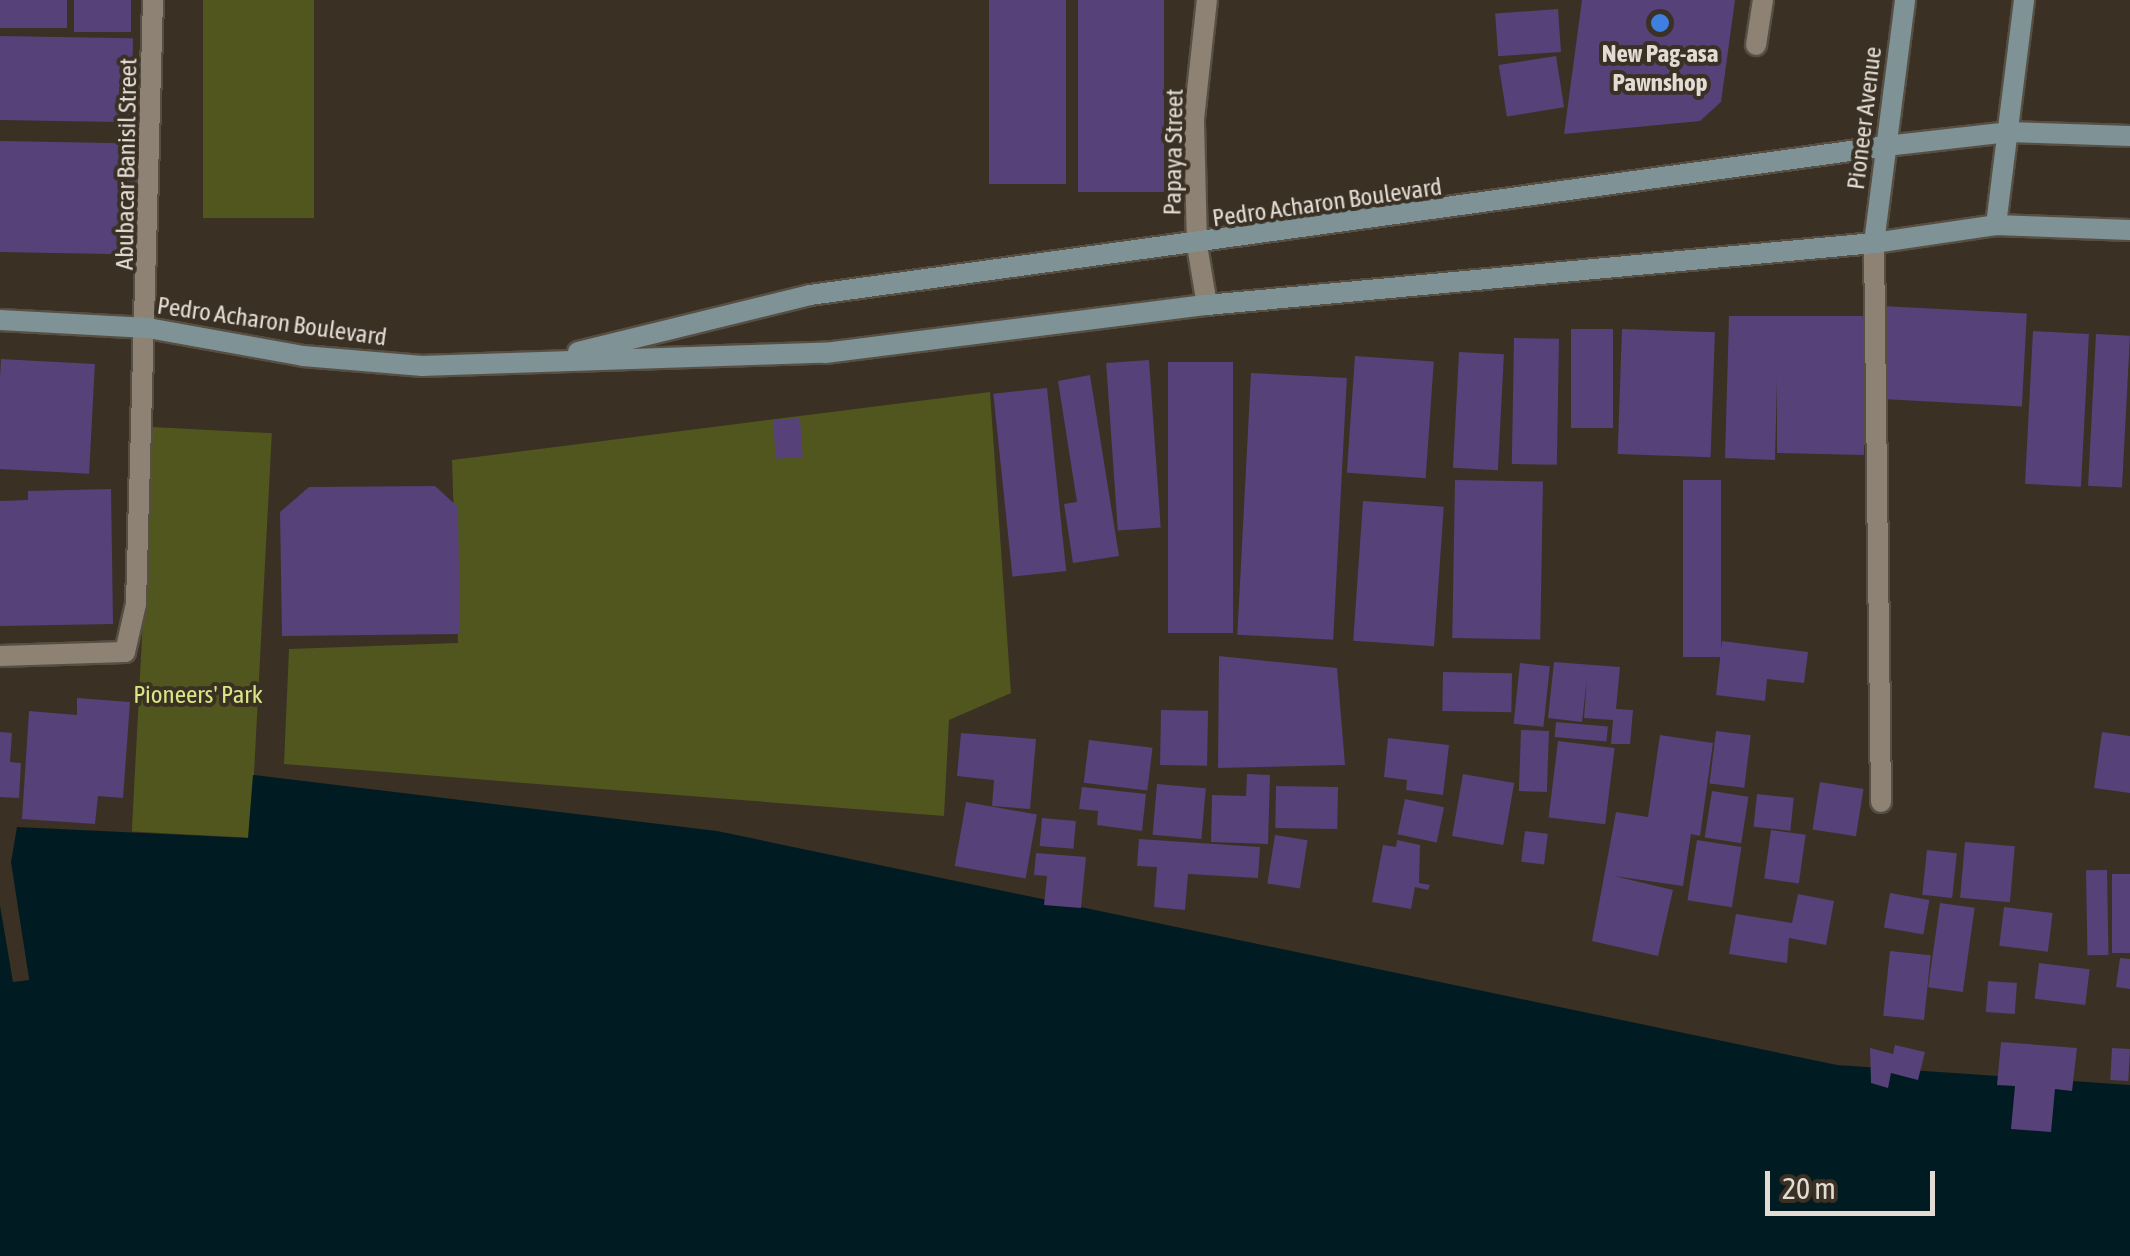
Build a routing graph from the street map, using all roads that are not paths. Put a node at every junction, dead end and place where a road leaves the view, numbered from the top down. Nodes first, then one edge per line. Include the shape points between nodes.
1 (153, 0) edge
2 (1207, 0) edge
3 (1762, 0) edge
4 (1905, 0) edge
5 (2024, 0) edge
6 (1756, 45) dead end
7 (2008, 132) junction
8 (2130, 136) edge
9 (1886, 146) junction
10 (1996, 225) junction
11 (2130, 230) edge
12 (1874, 243) junction
13 (1198, 245) junction
14 (1207, 305) junction
15 (0, 320) edge
16 (148, 328) junction
17 (537, 362) junction
18 (0, 656) edge
19 (1882, 802) dead end

1 - 16 street, Abubacar Banisil Street
2 - 13 street, Papaya Street via 1194,119
3 - 6 street
4 - 9 main road, Pioneer Avenue
5 - 7 main road
7 - 8 main road, Pedro Acharon Boulevard
7 - 9 main road, Pedro Acharon Boulevard
7 - 10 main road
9 - 12 main road, Pioneer Avenue
9 - 13 main road, Pedro Acharon Boulevard
10 - 11 main road, Pedro Acharon Boulevard
10 - 12 main road, Pedro Acharon Boulevard
12 - 14 main road, Pedro Acharon Boulevard
12 - 19 street
13 - 14 street, Papaya Street
13 - 17 main road, Pedro Acharon Boulevard via 810,295
14 - 17 main road, Pedro Acharon Boulevard via 825,352
15 - 16 main road, Pedro Acharon Boulevard
16 - 17 main road, Pedro Acharon Boulevard via 354,360
16 - 18 street, Abubacar Banisil Street via 136,604 124,652

